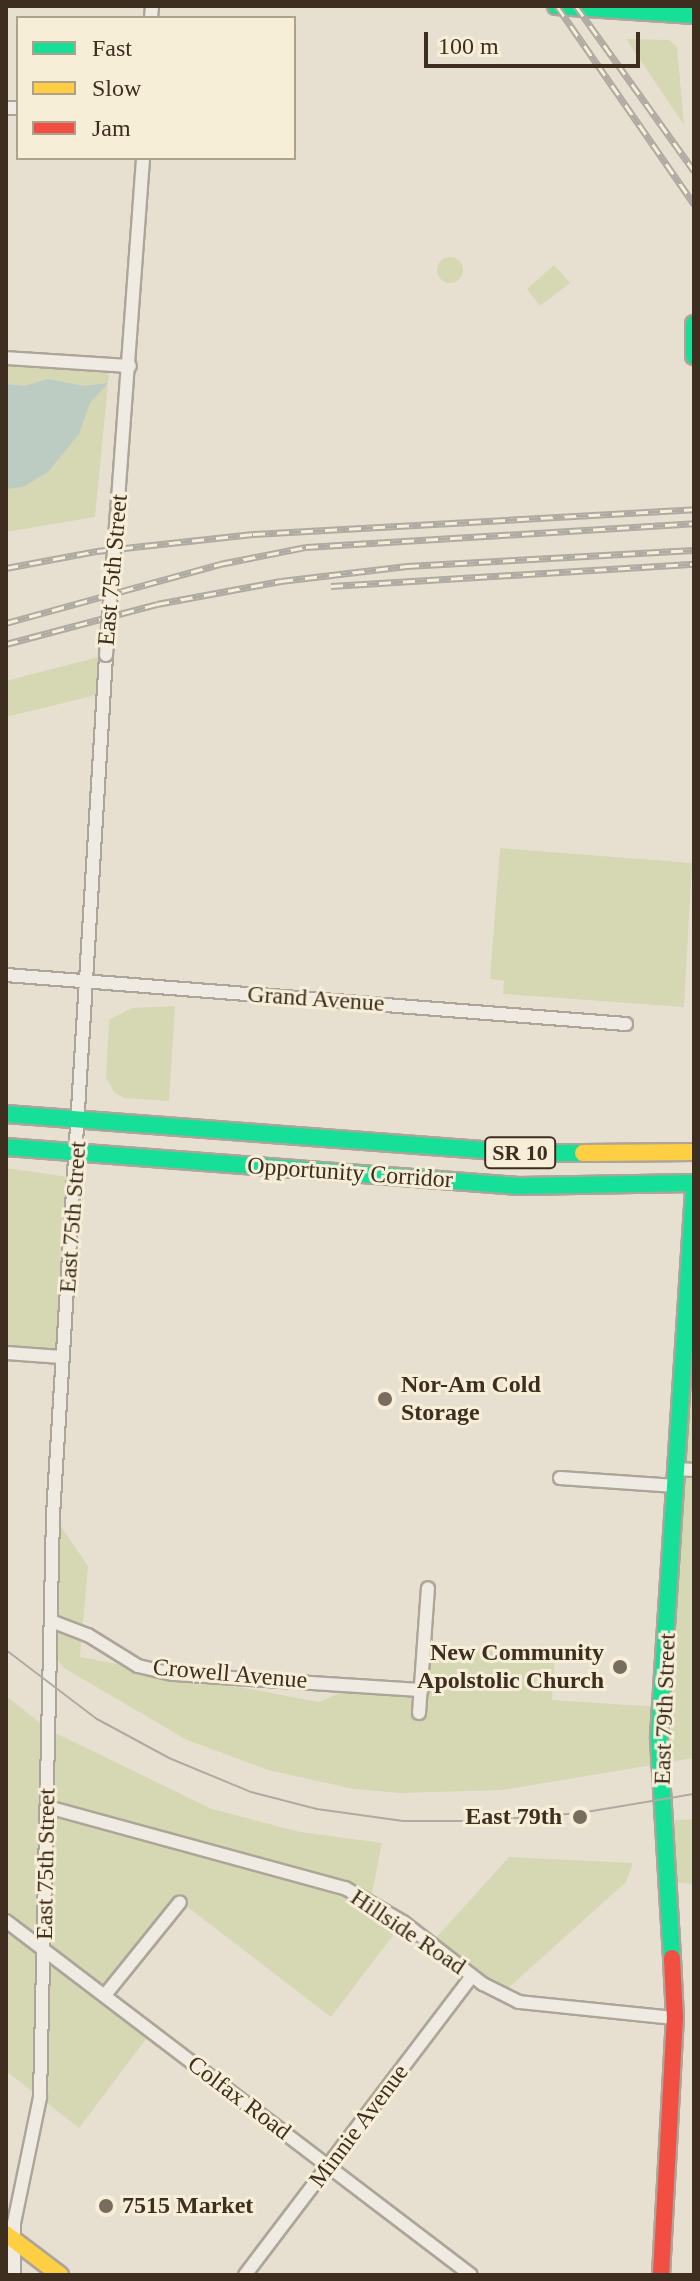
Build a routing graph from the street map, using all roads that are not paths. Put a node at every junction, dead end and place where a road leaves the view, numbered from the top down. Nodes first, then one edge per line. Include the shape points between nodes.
1 (556, 6) edge
2 (694, 15) edge
3 (143, 160) edge
4 (694, 324) edge
5 (694, 356) edge
6 (6, 358) edge
7 (130, 366) junction
8 (6, 975) edge
9 (89, 982) junction
10 (626, 1024) dead end
11 (6, 1114) edge
12 (79, 1120) junction
13 (6, 1147) edge
14 (77, 1152) junction
15 (694, 1152) edge
16 (694, 1183) edge
17 (694, 1191) edge
18 (6, 1353) edge
19 (62, 1357) junction
20 (686, 1469) edge
21 (560, 1478) dead end
22 (676, 1486) junction
23 (428, 1588) dead end
24 (51, 1621) junction
25 (421, 1690) junction
26 (419, 1713) dead end
27 (48, 1807) junction
28 (180, 1902) dead end
29 (6, 1921) edge
30 (44, 1950) junction
31 (472, 1976) junction
32 (105, 1995) junction
33 (675, 2018) junction
34 (329, 2166) junction
35 (10, 2237) edge
36 (14, 2275) edge
37 (60, 2275) edge
38 (245, 2275) edge
39 (471, 2275) edge
40 (661, 2275) edge

1 - 2 main road
3 - 7 street, East 75th Street
4 - 5 main road
6 - 7 street
7 - 9 street, East 75th Street, bridge via 106,655
8 - 9 street, Grand Avenue
9 - 10 street, Grand Avenue
9 - 12 street, East 75th Street
11 - 12 main road, Opportunity Corridor / SR 10
12 - 14 street, East 75th Street
12 - 15 main road, Opportunity Corridor / SR 10 via 550,1155
13 - 14 main road, Opportunity Corridor / SR 10
14 - 16 main road, Opportunity Corridor / SR 10 via 519,1186
14 - 19 street, East 75th Street
17 - 20 main road, East 79th Street
18 - 19 street
19 - 24 street, East 75th Street
20 - 22 main road, East 79th Street
21 - 22 street
22 - 33 main road, East 79th Street via 659,1736
23 - 25 street
24 - 25 street, Crowell Avenue via 88,1635 138,1666 173,1674
24 - 27 street, East 75th Street
25 - 26 street
27 - 30 street, East 75th Street
27 - 31 street, Hillside Road via 323,1880 403,1922
28 - 32 street
29 - 30 street, Colfax Road
30 - 32 street, Colfax Road
30 - 35 street, East 75th Street via 40,2097
31 - 33 street, Hillside Road via 532,2006
31 - 34 street, Minnie Avenue
32 - 34 street, Colfax Road
33 - 40 main road, East 79th Street
34 - 38 street, Minnie Avenue
34 - 39 street, Colfax Road
35 - 36 street, East 75th Street
35 - 37 main road

